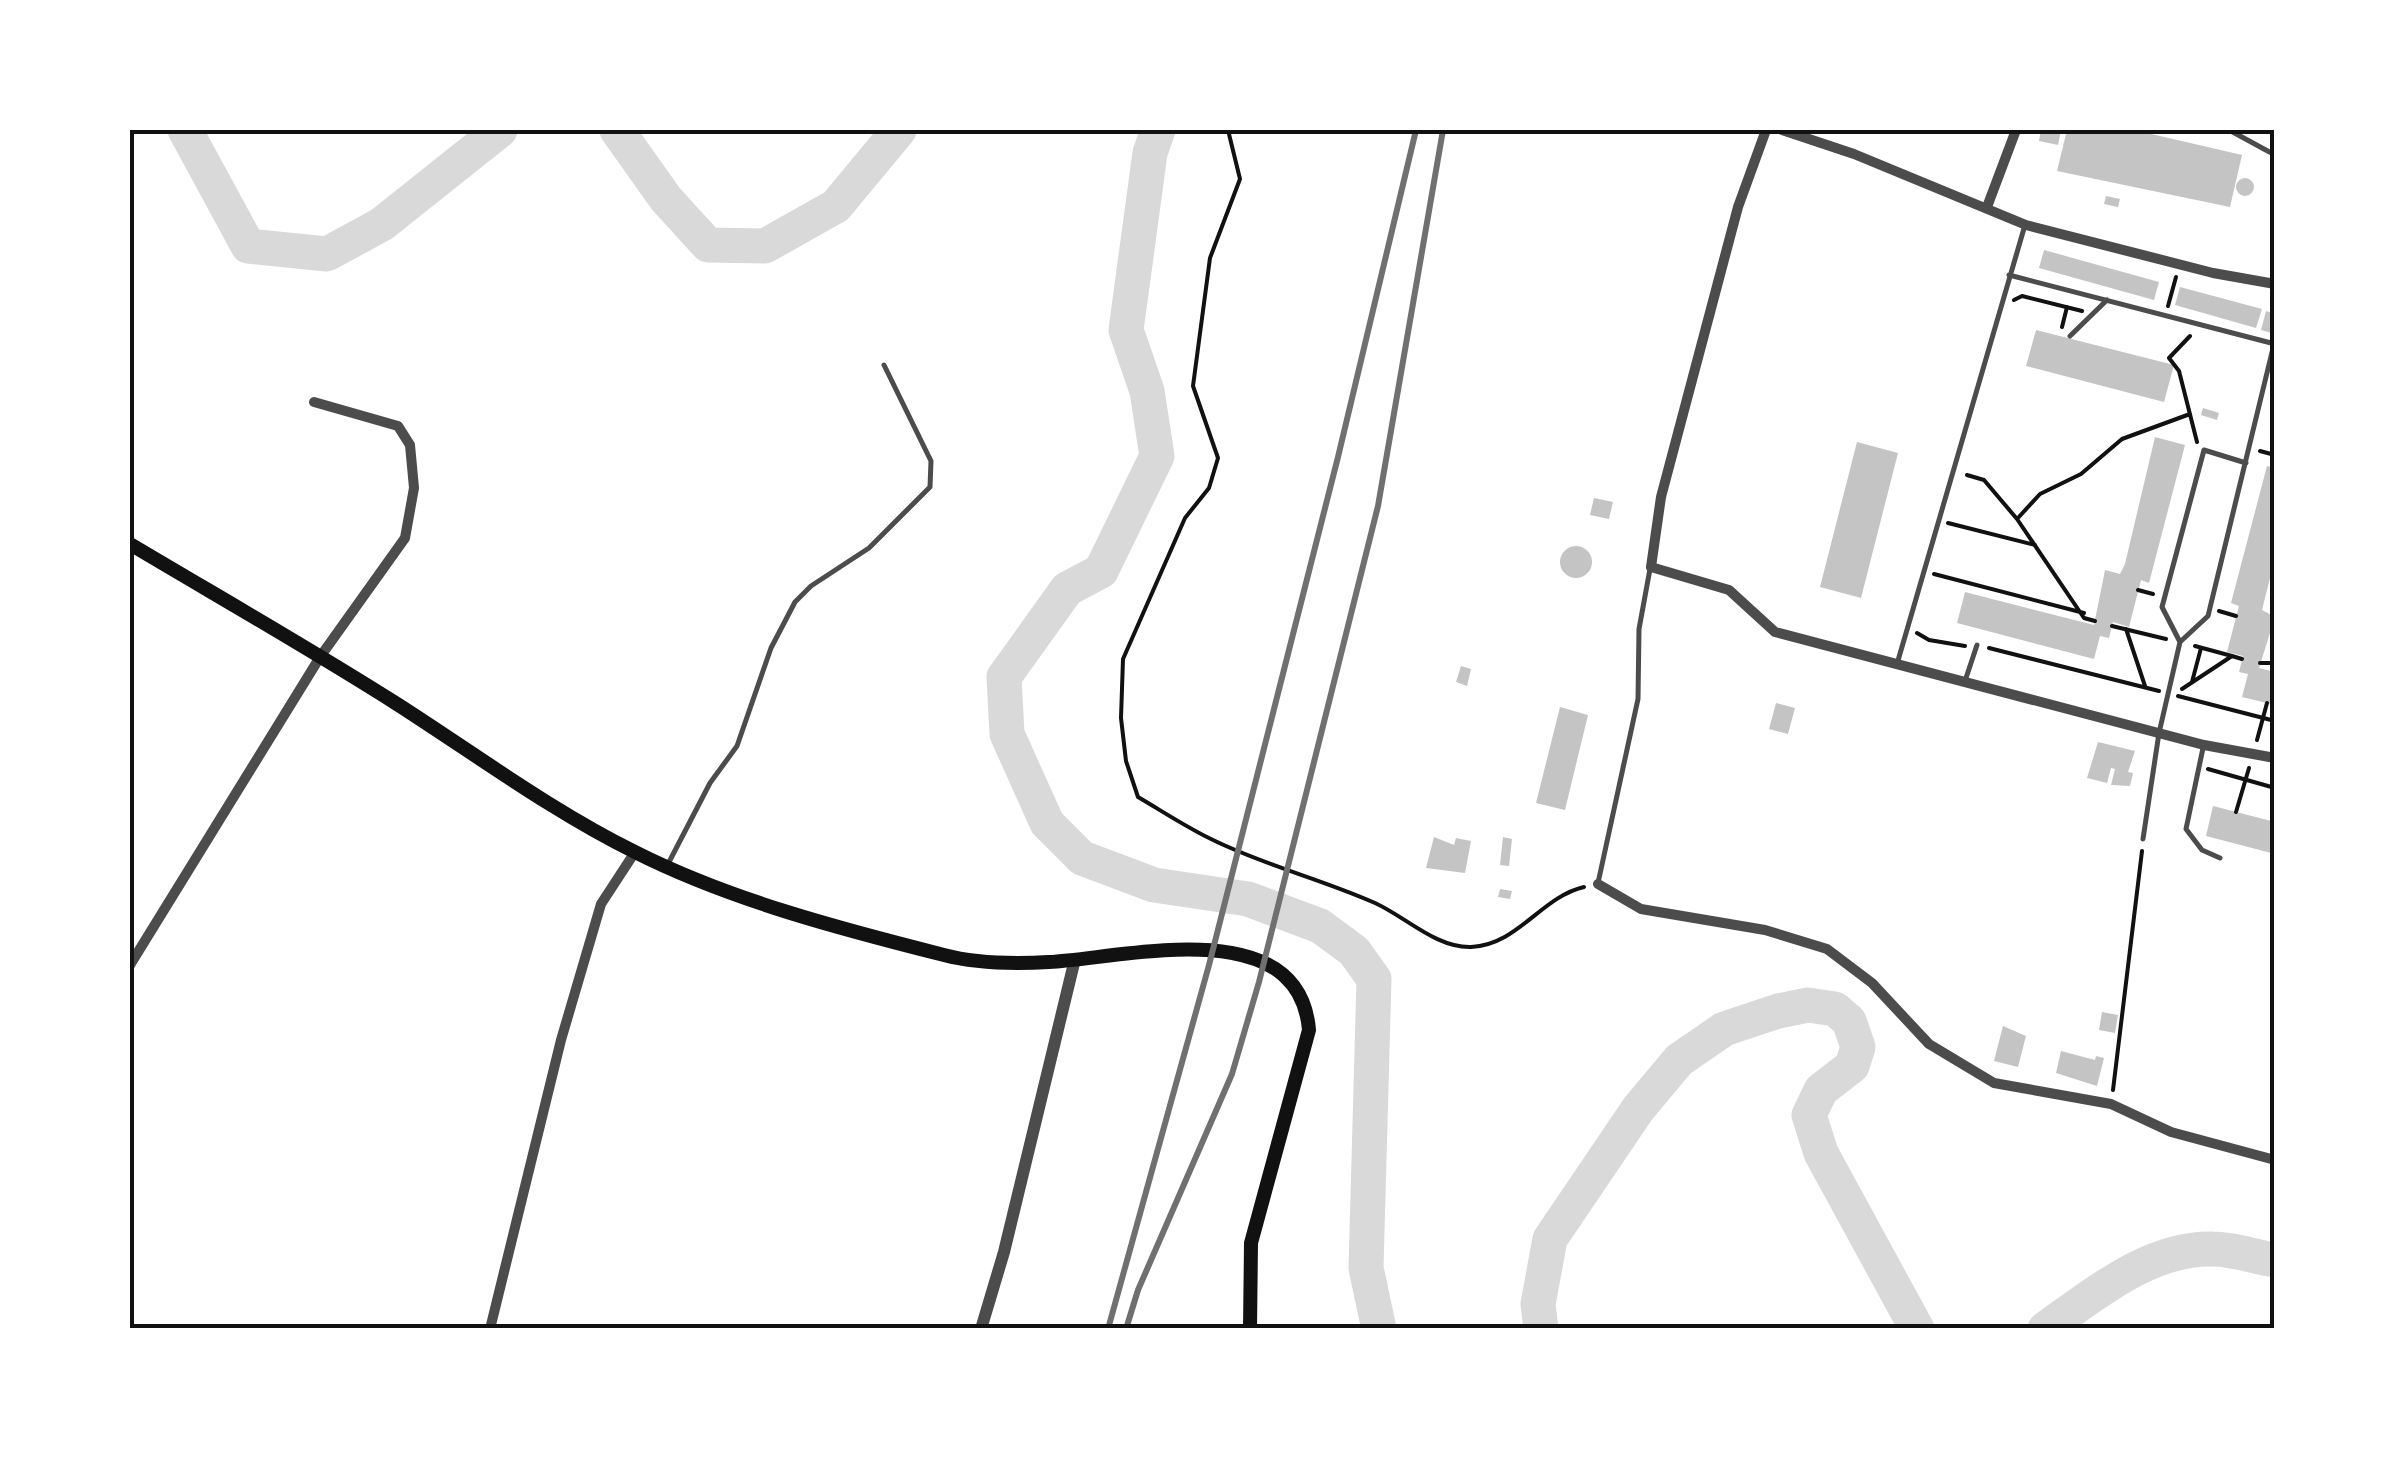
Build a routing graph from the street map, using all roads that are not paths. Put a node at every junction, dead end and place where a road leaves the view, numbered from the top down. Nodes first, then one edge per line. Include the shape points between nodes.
1 (1766, 130) edge
2 (1782, 130) edge
3 (2016, 130) edge
4 (2229, 130) edge
5 (2275, 155) edge
6 (1987, 207) junction
7 (2026, 225) junction
8 (2010, 274) junction
9 (2275, 284) edge
10 (2107, 300) junction
11 (2070, 336) dead end
12 (2275, 344) edge
13 (884, 365) dead end
14 (2266, 378) junction
15 (2275, 380) edge
16 (314, 402) dead end
17 (2246, 463) junction
18 (130, 544) edge
19 (1651, 566) junction
20 (2180, 642) junction
21 (1977, 645) road end
22 (320, 657) junction
23 (1897, 664) junction
24 (1964, 684) junction
25 (2159, 733) junction
26 (2204, 745) junction
27 (2275, 758) edge
28 (2143, 840) road end
29 (635, 852) junction
30 (2220, 858) dead end
31 (667, 867) junction
32 (1598, 884) joint
33 (1076, 959) junction
34 (130, 966) edge
35 (2275, 1160) edge
36 (490, 1329) edge
37 (981, 1329) edge
38 (1250, 1329) edge

1 - 19 street via 1738,208 1666,479
2 - 6 street
3 - 6 street
4 - 5 lane
6 - 7 street
7 - 8 lane
7 - 9 street
8 - 10 lane
8 - 23 lane
10 - 11 lane
10 - 12 lane
12 - 14 lane
13 - 31 lane via 931,461 930,486 870,548 795,602 771,648 738,746 710,783
14 - 15 lane
14 - 17 lane
16 - 22 street via 398,426 410,445 414,488 406,538
17 - 20 lane via 2208,616
17 - 20 lane via 2204,450 2162,606
18 - 22 main road
19 - 23 street via 1728,590 1775,632
19 - 32 lane via 1639,629 1638,700
20 - 25 lane
21 - 24 lane
22 - 29 main road
22 - 34 street
23 - 24 street
24 - 25 street
25 - 26 street
25 - 28 lane
26 - 27 street
26 - 30 lane via 2186,829 2202,850
29 - 31 main road
29 - 36 street via 595,923
31 - 33 main road via 949,957 1001,963
32 - 35 street via 1640,909 1765,930 1827,950 1872,983 1930,1044 1994,1083 2111,1104 2171,1132
33 - 37 street
33 - 38 main road via 1182,947 1258,959 1302,996 1306,1048 1254,1227

